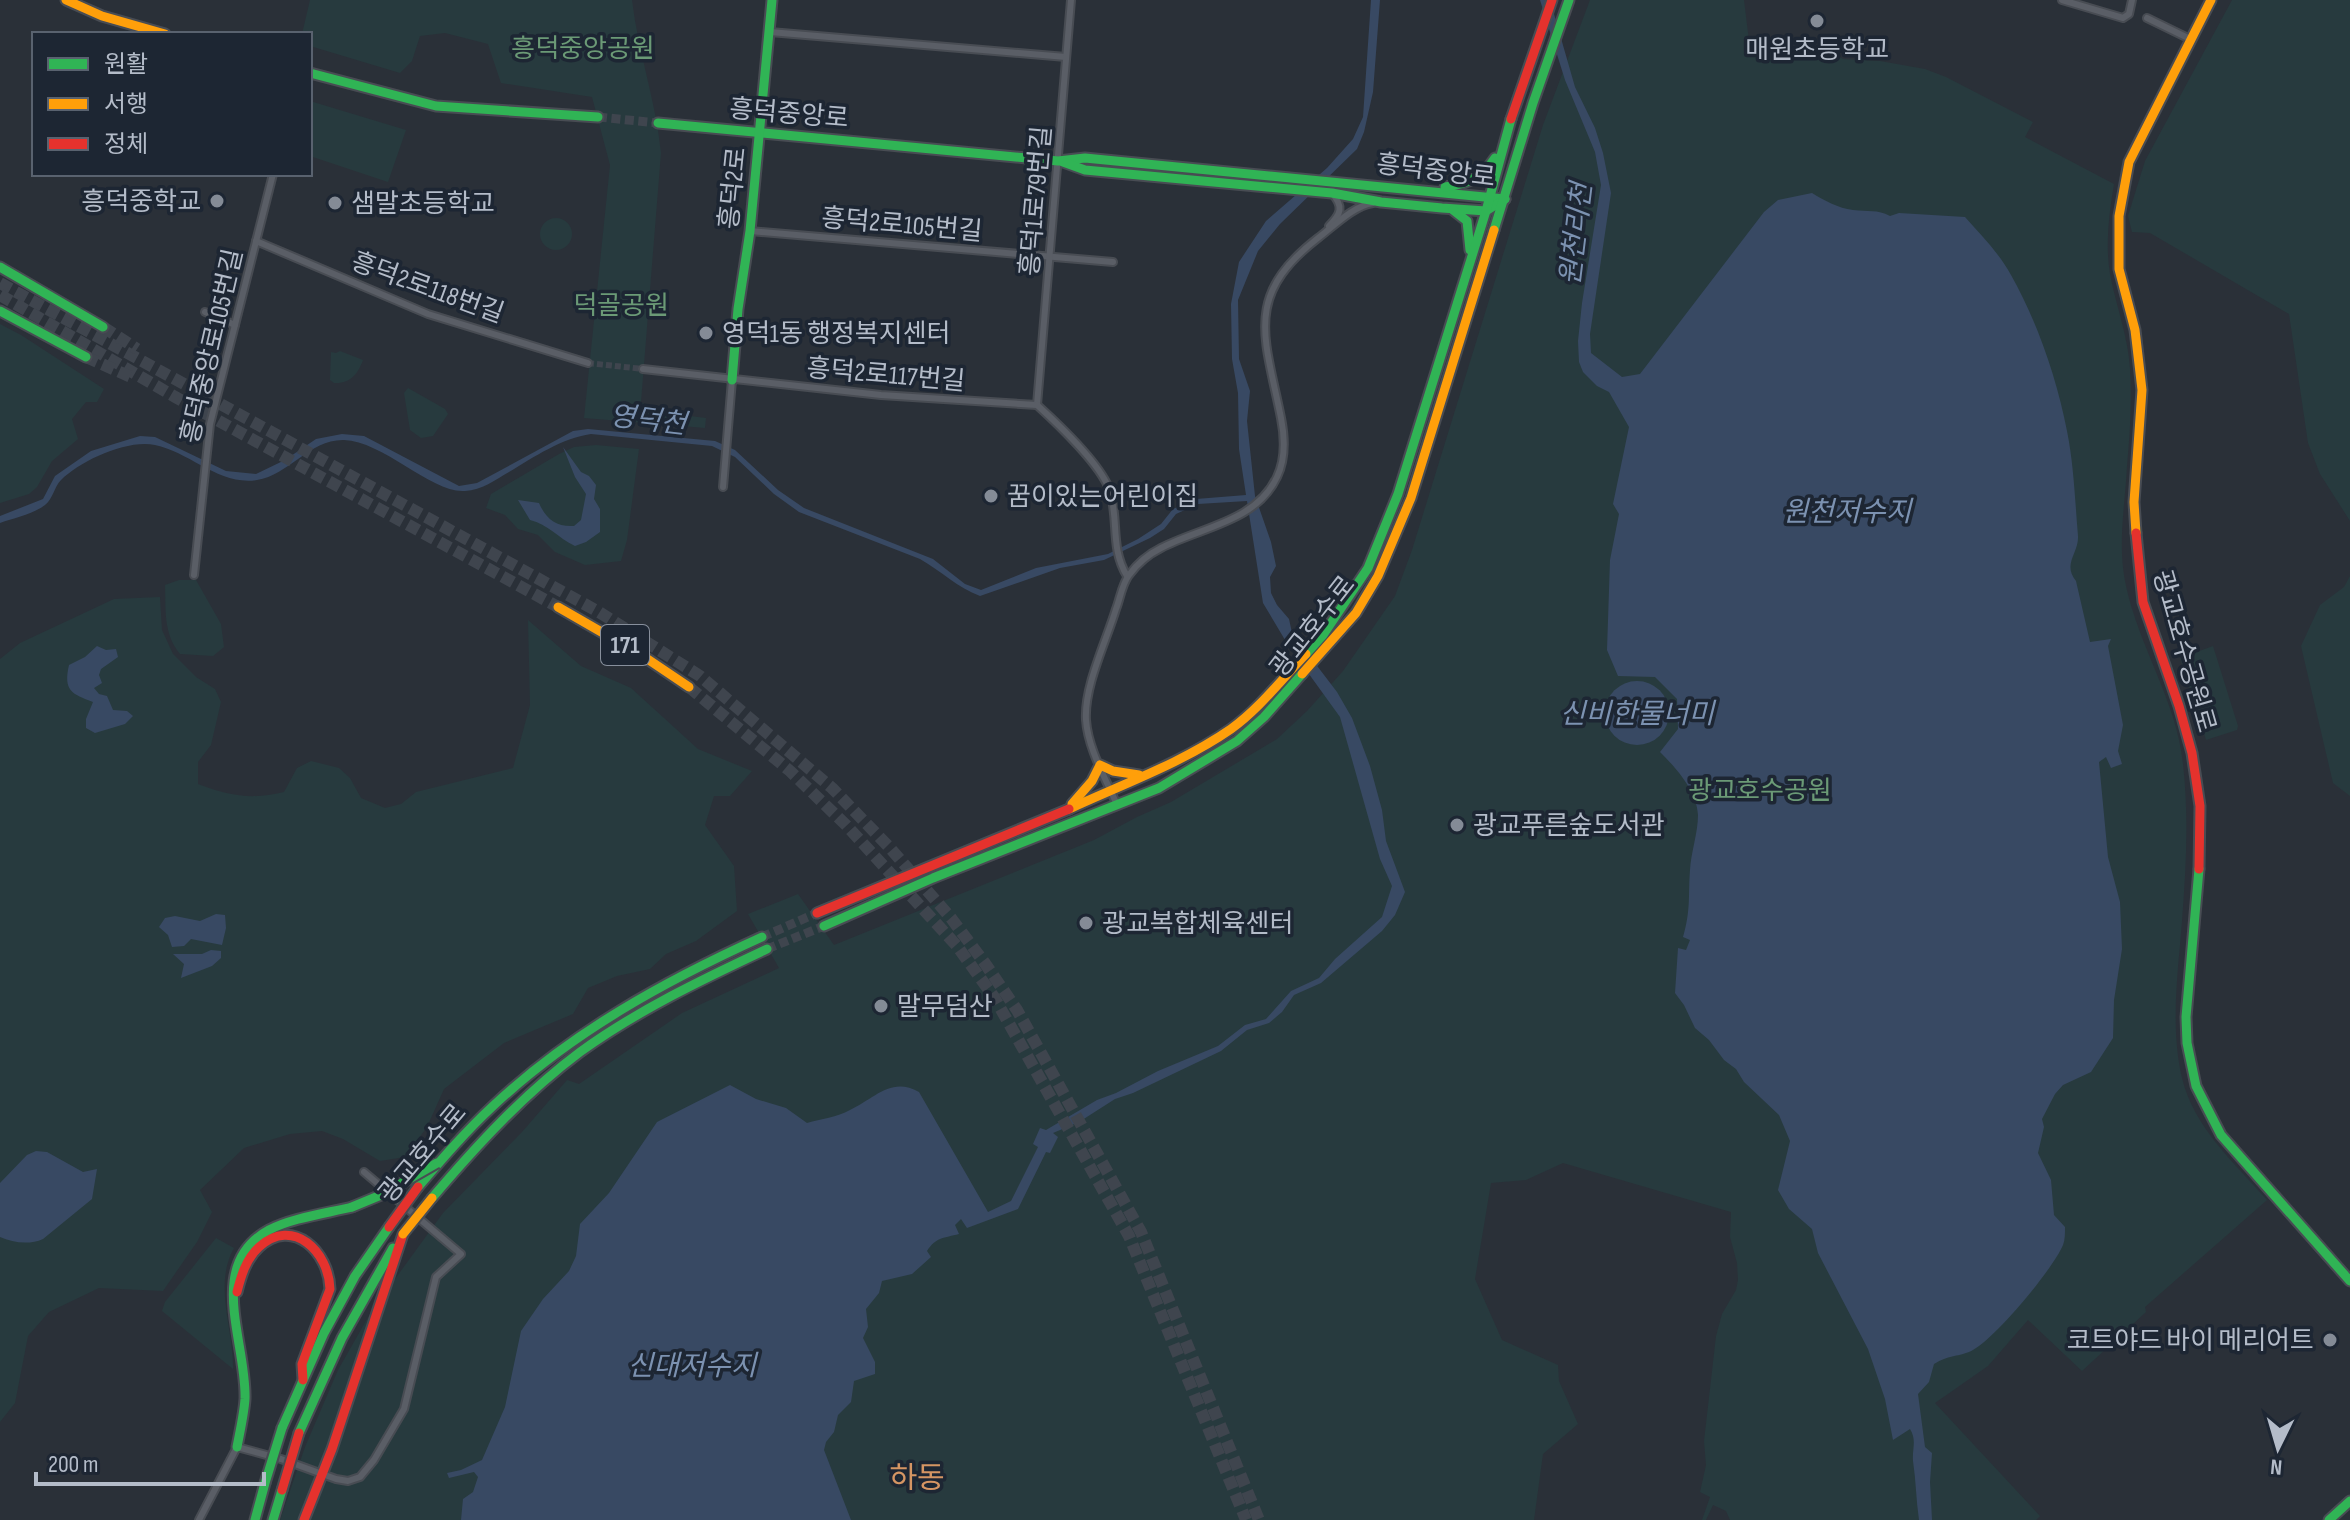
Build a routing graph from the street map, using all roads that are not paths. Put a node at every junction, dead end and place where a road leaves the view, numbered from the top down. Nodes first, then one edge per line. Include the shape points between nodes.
1 (66, 0) edge
2 (772, 0) edge
3 (1071, 0) edge
4 (1552, 0) edge
5 (1569, 0) edge
6 (2062, 0) edge
7 (2132, 0) edge
8 (2211, 0) edge
9 (2147, 18) dead end
10 (158, 32) edge
11 (770, 32) junction
12 (2190, 39) junction
13 (1066, 57) junction
14 (312, 74) edge
15 (598, 117) tunnel mouth
16 (658, 123) tunnel mouth
17 (761, 133) junction
18 (1504, 141) junction
19 (1058, 161) junction
20 (272, 176) edge
21 (1430, 190) junction
22 (1332, 193) junction
23 (1488, 196) junction
24 (1505, 199) junction
25 (1381, 202) junction
26 (1442, 208) junction
27 (1486, 211) junction
28 (750, 231) junction
29 (1318, 238) junction
30 (256, 241) junction
31 (1050, 257) junction
32 (1470, 259) junction
33 (1113, 262) dead end
34 (0, 267) edge
35 (0, 311) edge
36 (205, 312) dead end
37 (235, 325) junction
38 (103, 327) tunnel mouth
39 (86, 357) tunnel mouth
40 (588, 363) tunnel mouth
41 (643, 369) tunnel mouth
42 (732, 380) junction
43 (1037, 405) junction
44 (723, 487) dead end
45 (194, 575) dead end
46 (1127, 576) junction
47 (558, 607) tunnel mouth
48 (689, 687) tunnel mouth
49 (1100, 765) junction
50 (1146, 774) junction
51 (1111, 790) junction
52 (1117, 805) junction
53 (1066, 810) junction
54 (817, 913) tunnel mouth
55 (824, 926) tunnel mouth
56 (762, 937) tunnel mouth
57 (767, 949) tunnel mouth
58 (437, 1163) junction
59 (364, 1172) dead end
60 (403, 1234) junction
61 (2350, 1281) edge
62 (235, 1299) junction
63 (303, 1380) junction
64 (237, 1447) junction
65 (323, 1474) junction
66 (2350, 1501) edge
67 (199, 1520) edge
68 (255, 1520) edge
69 (273, 1520) edge
70 (304, 1520) edge
71 (2329, 1520) edge

1 - 10 main road
2 - 11 main road, 흥덕2로
3 - 13 street, 흥덕1로79번길
4 - 18 main road, 광교호수로
5 - 24 main road, 광교호수로
6 - 7 street via 2123,18
8 - 12 main road, 광교호수공원로
9 - 12 street
11 - 13 street
11 - 17 main road, 흥덕2로
12 - 61 main road, 광교호수공원로 via 2129,162 2119,216 2119,269 2135,330 2142,390 2134,502 2137,564 2143,602 2192,753 2200,806 2187,1043 2196,1086 2221,1135
13 - 19 street, 흥덕1로79번길
14 - 15 main road via 436,106
16 - 17 main road, 흥덕중앙로
17 - 19 main road, 흥덕중앙로
17 - 28 main road, 흥덕2로
18 - 21 main road via 1477,179
18 - 23 main road, 광교호수로
19 - 21 main road, 흥덕중앙로 via 1085,158
19 - 22 main road, 흥덕중앙로 via 1085,170
19 - 31 street, 흥덕1로79번길
20 - 30 street, 흥덕중앙로105번길
21 - 23 main road, 흥덕중앙로
22 - 25 main road, 흥덕중앙로
22 - 29 street via 1341,212
23 - 24 main road, 흥덕중앙로
23 - 27 main road, 광교호수로
24 - 27 main road, 흥덕중앙로
24 - 52 main road, 광교호수로 via 1411,498 1356,613 1295,686 1237,741 1159,788
25 - 26 main road, 흥덕중앙로
25 - 29 street via 1355,210
26 - 27 main road, 흥덕중앙로
26 - 32 main road via 1467,218
27 - 32 main road, 광교호수로
28 - 31 street, 흥덕2로105번길
28 - 42 main road, 흥덕2로
29 - 46 street via 1284,268 1265,309 1285,451 1275,482 1262,500 1229,521 1160,548
30 - 37 street, 흥덕중앙로105번길
30 - 40 street, 흥덕2로118번길 via 428,314
31 - 33 street, 흥덕2로105번길
31 - 43 street, 흥덕1로79번길
32 - 50 main road, 광교호수로 via 1398,494 1368,568 1323,635 1232,728
34 - 38 main road
35 - 39 main road
36 - 37 street
37 - 45 street, 흥덕중앙로105번길 via 207,443
41 - 42 street
42 - 43 street, 흥덕2로117번길
42 - 44 street
43 - 46 street via 1105,482 1118,561
46 - 49 street via 1086,707 1088,733
47 - 48 main road, 171
49 - 50 main road via 1130,775
49 - 51 street
49 - 53 main road
50 - 51 main road, 광교호수로
51 - 52 street
51 - 53 main road, 광교호수로
52 - 55 main road, 광교호수로
53 - 54 main road, 광교호수로
56 - 58 main road, 광교호수로 via 681,973 566,1044 501,1098
57 - 60 main road, 광교호수로, bridge via 594,1042 543,1081 482,1139
58 - 62 main road, bridge via 381,1195 272,1228 252,1241 235,1267
58 - 63 main road, 광교호수로, bridge via 355,1276
59 - 65 street via 461,1254 436,1277 404,1409 374,1460 360,1477 348,1481
60 - 65 main road
60 - 69 main road, 광교호수로, bridge via 336,1344 299,1433
62 - 63 main road via 246,1263 272,1238 298,1238 321,1252 330,1289 302,1364
62 - 64 main road via 245,1398
63 - 68 main road, 광교호수로, bridge via 282,1428
64 - 65 street
64 - 67 street
65 - 70 main road
66 - 71 main road

